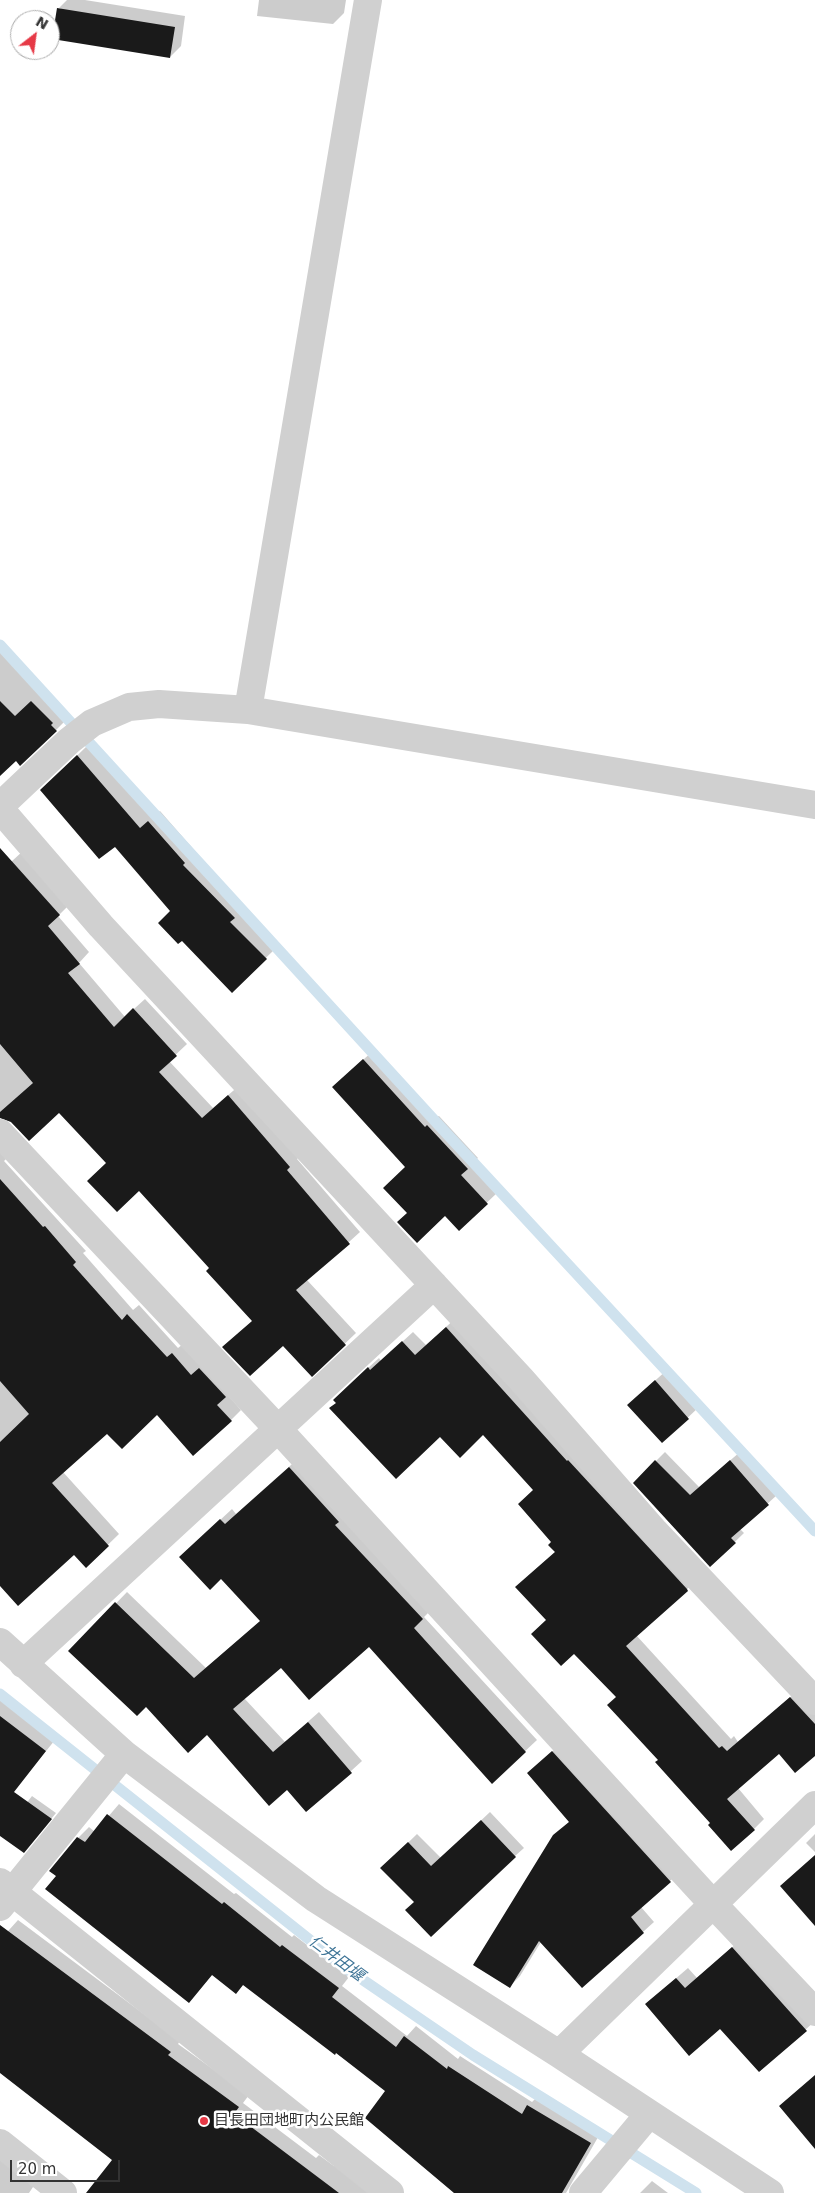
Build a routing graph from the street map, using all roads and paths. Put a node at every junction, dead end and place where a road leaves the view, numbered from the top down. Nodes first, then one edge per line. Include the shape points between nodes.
1 (368, 0) edge
2 (248, 710) junction
3 (815, 805) edge
4 (0, 808) edge
5 (0, 1133) edge
6 (434, 1285) junction
7 (278, 1429) junction
8 (0, 1642) edge
9 (23, 1664) junction
10 (815, 1701) edge
11 (124, 1754) junction
12 (815, 1805) edge
13 (4, 1894) edge
14 (712, 1903) junction
15 (815, 2012) edge
16 (559, 2054) junction
17 (649, 2114) junction
18 (0, 2143) edge
19 (63, 2193) edge
20 (390, 2193) edge
21 (583, 2193) edge
22 (770, 2193) edge

1 - 2 street
2 - 3 street
2 - 4 street via 160,704 129,707 92,723 69,741
4 - 6 street via 101,926
5 - 7 street
6 - 7 street
6 - 10 street via 655,1532
7 - 9 street
7 - 14 street
8 - 9 street
9 - 11 street
11 - 13 street
11 - 16 street via 316,1899
12 - 14 street
13 - 20 street
14 - 15 street
14 - 16 street
16 - 17 street
17 - 21 street
17 - 22 street
18 - 19 street

